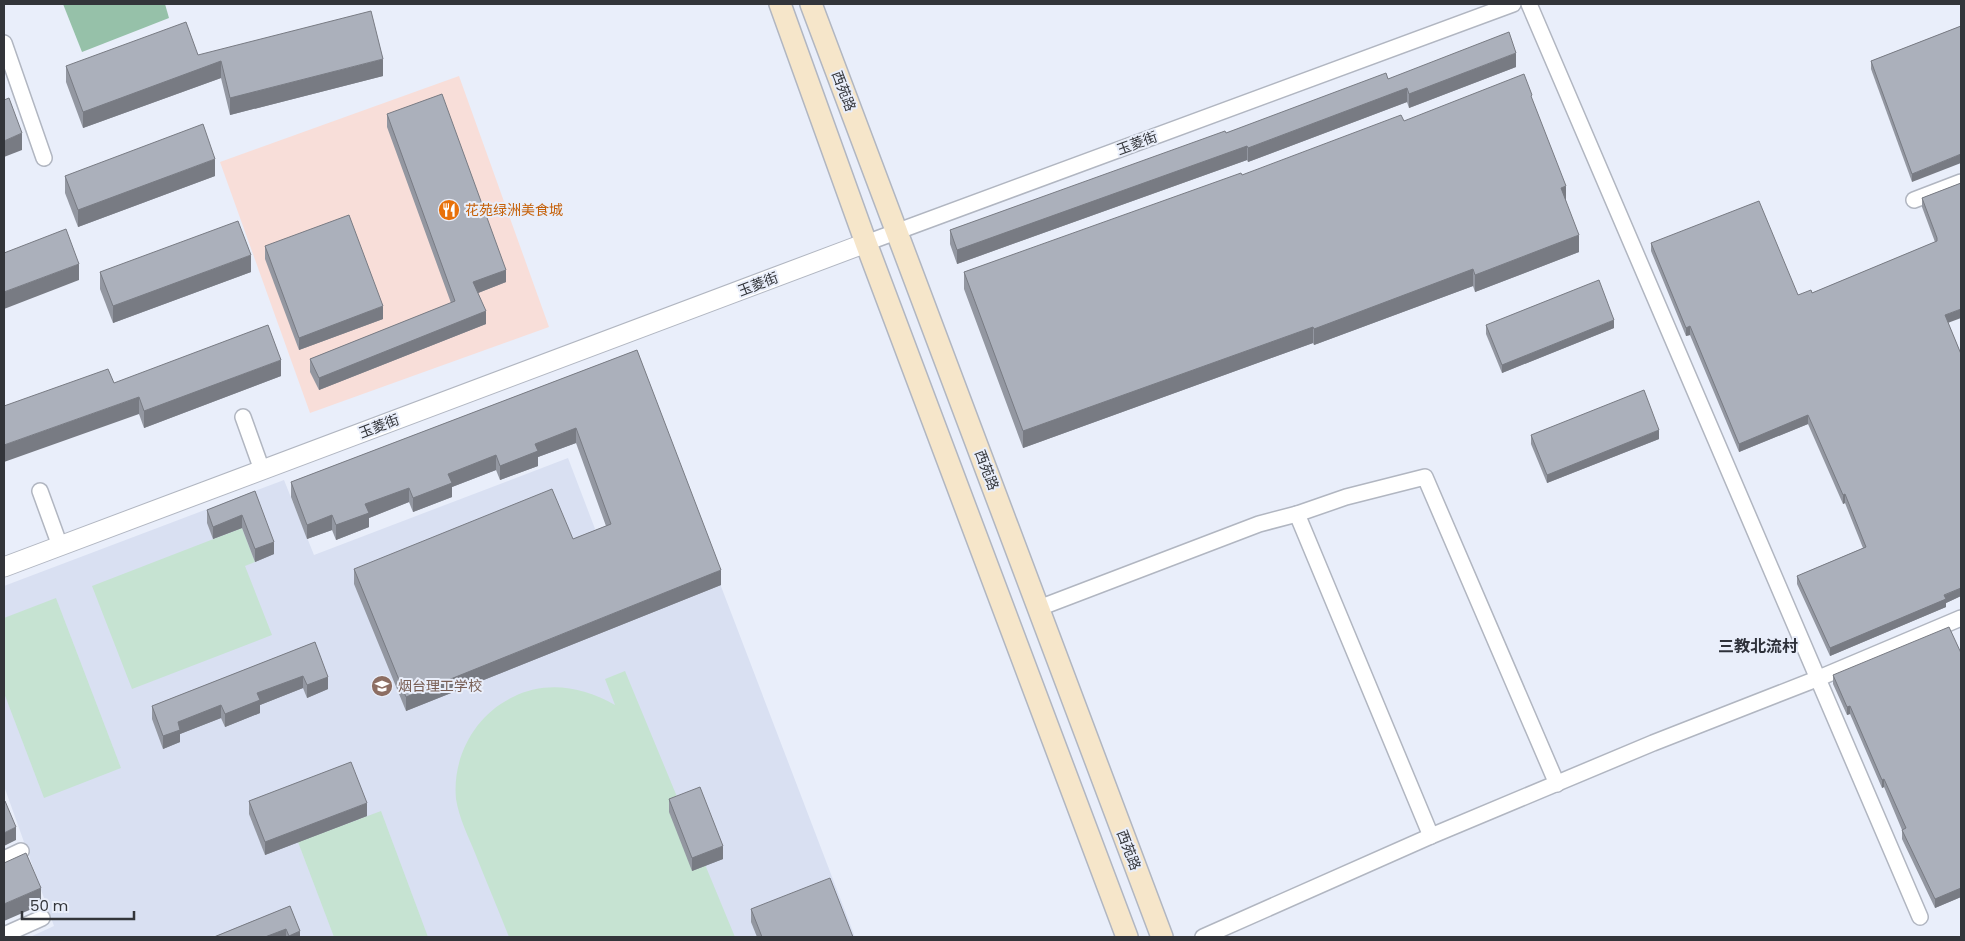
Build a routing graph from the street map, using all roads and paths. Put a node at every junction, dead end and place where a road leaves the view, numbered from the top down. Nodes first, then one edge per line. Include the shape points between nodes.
1 (780, 4) edge
2 (811, 4) edge
3 (1513, 4) edge
4 (1529, 4) edge
5 (4, 43) edge
6 (10, 80) edge
7 (44, 158) dead end
8 (1961, 182) edge
9 (1914, 200) dead end
10 (897, 232) junction
11 (866, 244) junction
12 (243, 417) dead end
13 (262, 470) junction
14 (40, 491) dead end
15 (1297, 514) junction
16 (60, 546) junction
17 (4, 567) edge
18 (1039, 608) junction
19 (1961, 618) edge
20 (1819, 678) junction
21 (1556, 784) junction
22 (1431, 836) junction
23 (21, 851) dead end
24 (4, 859) edge
25 (1920, 917) dead end
26 (42, 918) dead end
27 (4, 935) edge
28 (1127, 937) edge
29 (1162, 937) edge
30 (1203, 937) edge

1 - 11 main road
2 - 10 main road, 西苑路
3 - 10 street, 玉菱街
4 - 20 street
5 - 6 street
6 - 7 street
8 - 9 street
10 - 11 street, 玉菱街
10 - 18 main road, 西苑路
11 - 13 street, 玉菱街
11 - 28 main road
12 - 13 street
13 - 16 street, 玉菱街
14 - 16 street
15 - 18 street via 1259,524
15 - 21 street via 1346,497 1424,477
15 - 22 street
16 - 17 street, 玉菱街
18 - 29 main road, 西苑路
19 - 20 street
20 - 21 street
20 - 25 street
21 - 22 street
22 - 30 street
23 - 24 street
26 - 27 street

